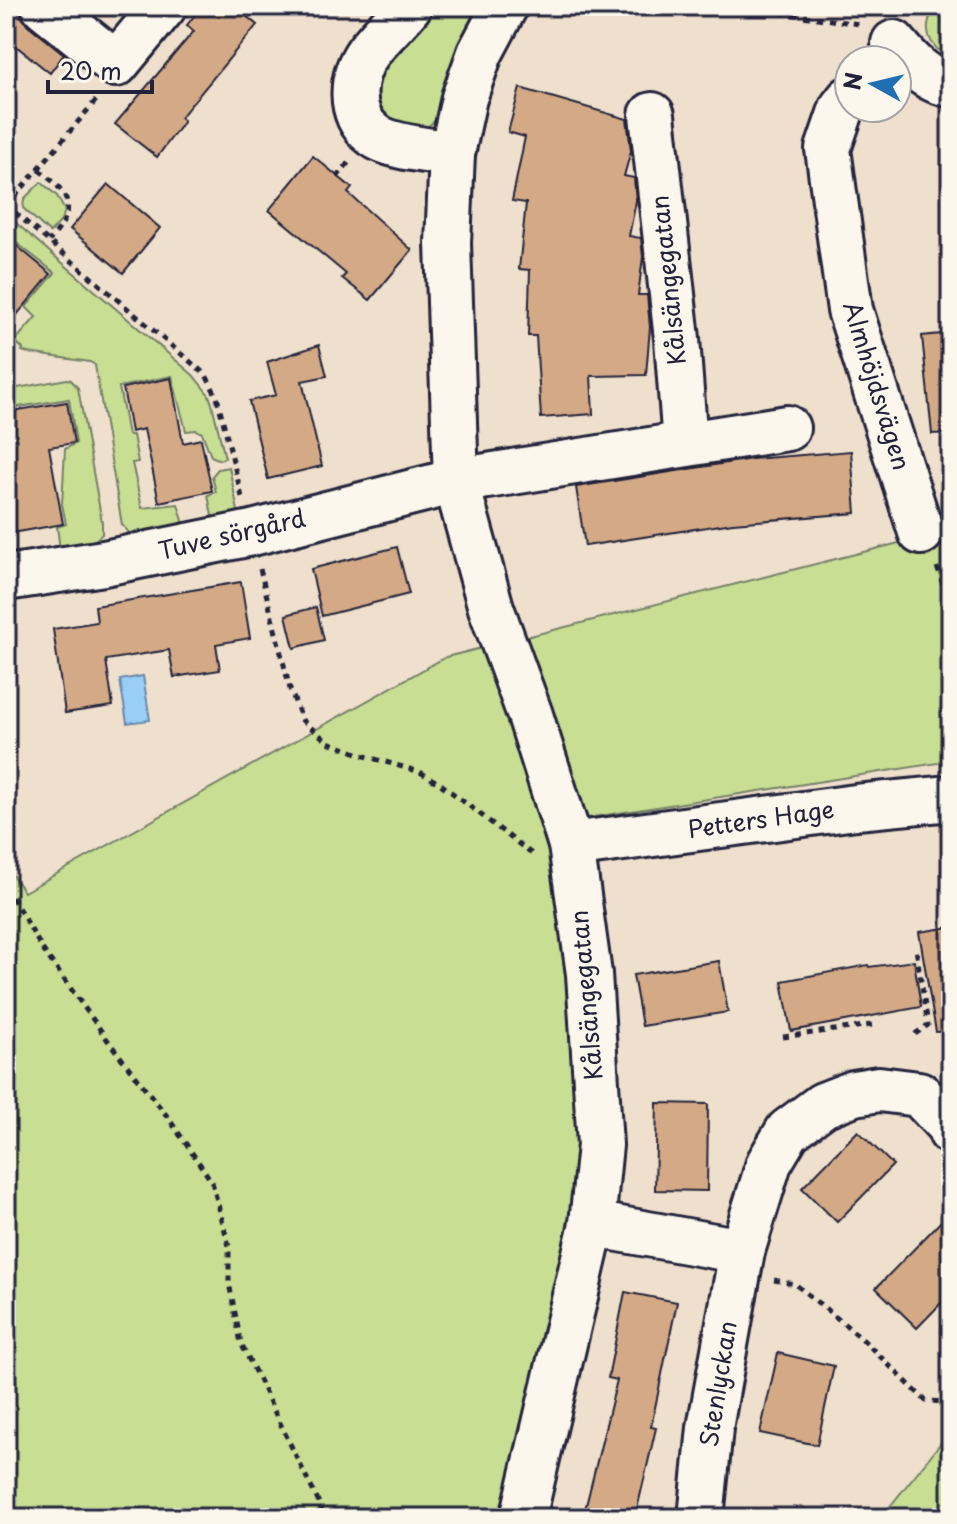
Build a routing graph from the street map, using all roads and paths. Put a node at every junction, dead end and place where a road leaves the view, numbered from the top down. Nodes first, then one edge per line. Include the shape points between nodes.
1 (44, 6) edge
2 (164, 6) edge
3 (409, 6) edge
4 (505, 6) edge
5 (733, 6) edge
6 (891, 36) edge
7 (116, 64) junction
8 (951, 84) edge
9 (652, 115) dead end
10 (837, 124) edge
11 (452, 154) junction
12 (39, 170) junction
13 (6, 206) edge
14 (49, 241) junction
15 (787, 428) dead end
16 (685, 444) junction
17 (456, 481) junction
18 (921, 532) dead end
19 (252, 533) junction
20 (6, 578) edge
21 (951, 798) edge
22 (572, 854) junction
23 (6, 887) edge
24 (916, 949) dead end
25 (872, 1025) dead end
26 (915, 1034) dead end
27 (783, 1037) dead end
28 (951, 1132) edge
29 (592, 1224) junction
30 (740, 1262) junction
31 (951, 1398) edge
32 (323, 1518) edge
33 (523, 1518) edge
34 (701, 1518) edge

1 - 7 street
2 - 7 street
3 - 11 street via 357,71 354,102 375,137
4 - 11 street, Kålsängegatan via 474,68
5 - 6 path via 865,25
6 - 8 street via 921,70 939,83
7 - 12 path via 105,89
9 - 16 street, Kålsängegatan
10 - 18 street, Almhöjdsvägen via 828,149 850,310
11 - 17 street, Kålsängegatan via 448,243
12 - 13 path
12 - 14 path via 64,192 68,205 66,219
13 - 14 path
14 - 19 path via 206,375 217,397
15 - 16 street
16 - 17 street
17 - 19 street, Tuve sörgård
17 - 22 street, Kålsängegatan via 491,608
19 - 20 street, Tuve sörgård
19 - 22 path via 302,720 328,742 420,772 538,858 560,865
21 - 22 street, Petters Hage via 856,807
22 - 29 street, Kålsängegatan via 589,974 600,1145
23 - 32 path via 43,950 212,1182 229,1246 229,1283 241,1343
24 - 26 path via 928,1025
25 - 27 path
28 - 30 street, Stenlyckan via 919,1094 879,1089 823,1105 788,1131 769,1163
29 - 30 street
29 - 33 street, Kålsängegatan
30 - 31 path via 795,1284 926,1401
30 - 34 street, Stenlyckan via 710,1428

